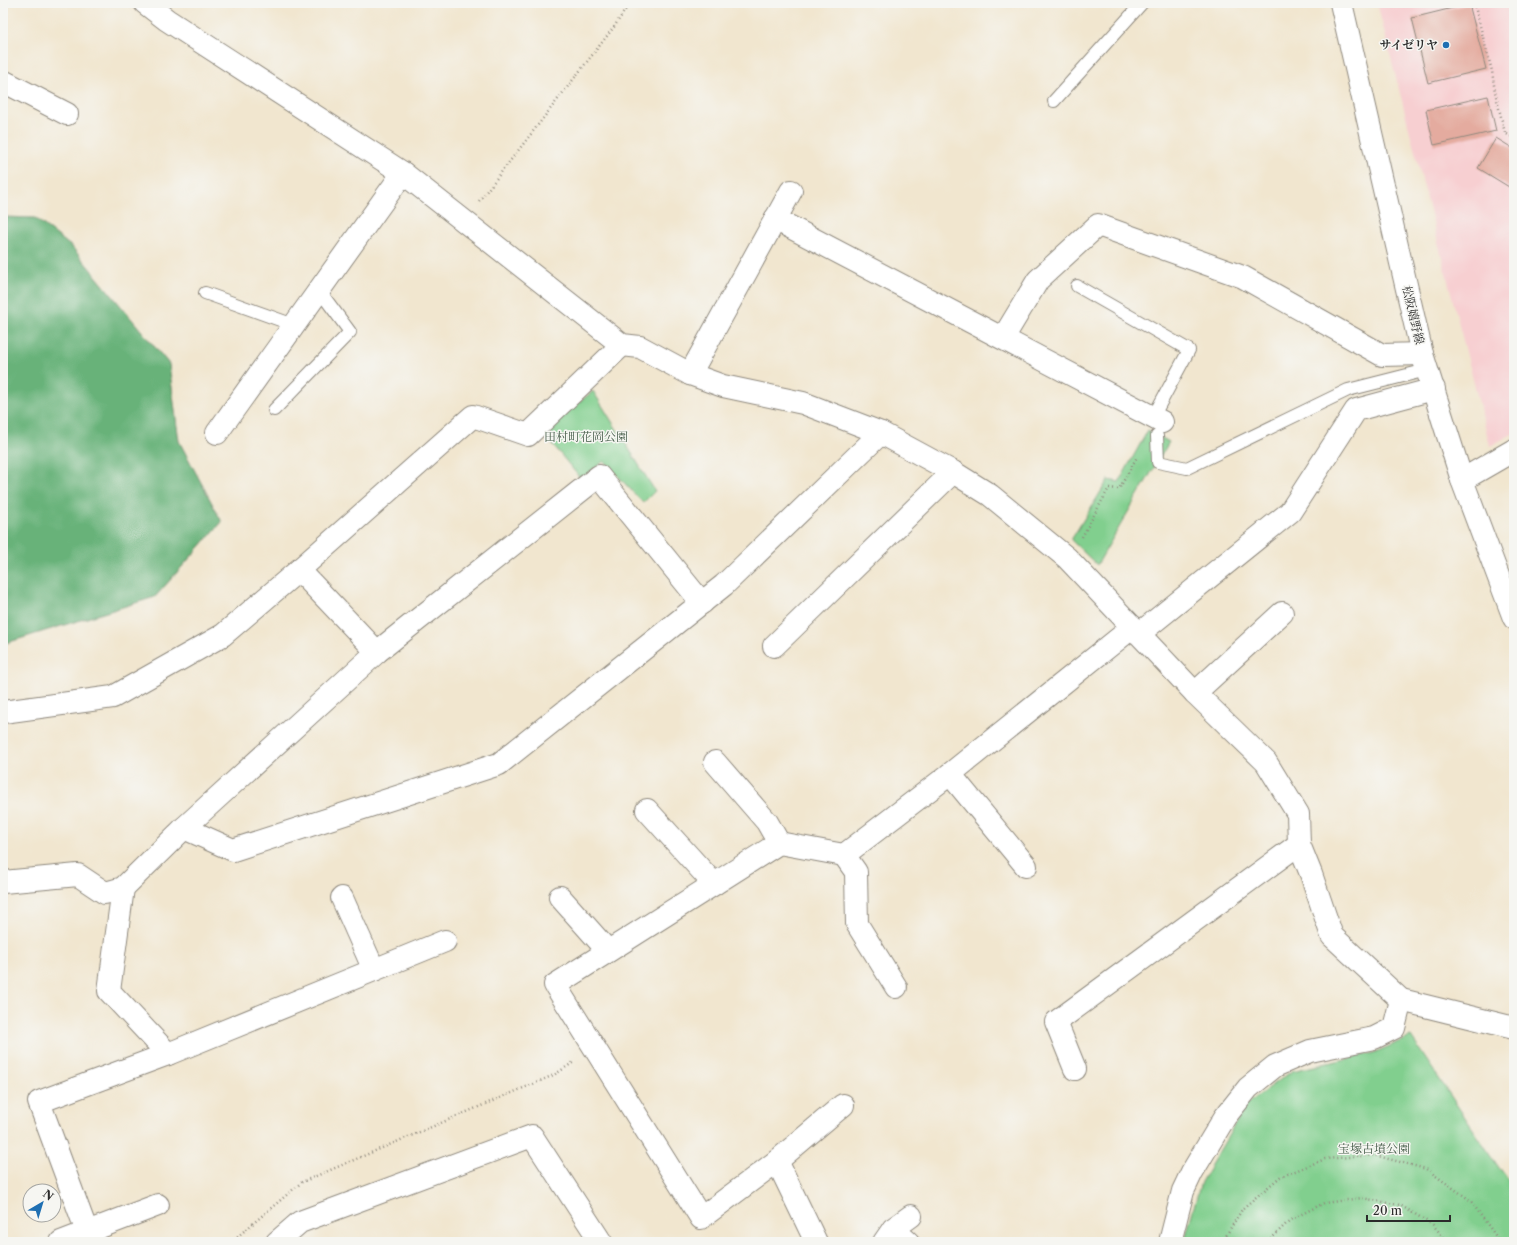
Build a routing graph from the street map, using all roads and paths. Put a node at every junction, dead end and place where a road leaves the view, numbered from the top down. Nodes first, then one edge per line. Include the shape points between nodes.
1 (145, 3) edge
2 (630, 3) edge
3 (1142, 3) edge
4 (1341, 3) edge
5 (1474, 3) edge
6 (3, 81) edge
7 (1054, 101) dead end
8 (67, 114) dead end
9 (1514, 138) edge
10 (403, 172) junction
11 (791, 191) dead end
12 (475, 207) dead end
13 (775, 218) junction
14 (1077, 286) dead end
15 (319, 290) junction
16 (205, 293) dead end
17 (294, 325) junction
18 (1003, 338) junction
19 (622, 345) junction
20 (1428, 371) junction
21 (690, 374) junction
22 (274, 410) dead end
23 (1158, 425) junction
24 (217, 433) dead end
25 (881, 433) junction
26 (1514, 450) edge
27 (953, 472) junction
28 (1462, 480) junction
29 (1067, 558) junction
30 (299, 570) junction
31 (702, 603) junction
32 (1282, 613) dead end
33 (1514, 618) edge
34 (1136, 630) junction
35 (774, 646) dead end
36 (377, 652) junction
37 (1195, 693) junction
38 (3, 712) edge
39 (715, 762) dead end
40 (950, 774) junction
41 (647, 810) dead end
42 (184, 828) junction
43 (778, 843) junction
44 (1299, 844) junction
45 (844, 855) junction
46 (1026, 866) dead end
47 (3, 882) edge
48 (714, 884) junction
49 (124, 888) junction
50 (560, 897) dead end
51 (342, 898) dead end
52 (445, 941) dead end
53 (608, 951) junction
54 (374, 970) junction
55 (896, 987) dead end
56 (1401, 1000) junction
57 (1514, 1028) edge
58 (595, 1049) junction
59 (168, 1054) junction
60 (1075, 1069) dead end
61 (843, 1105) dead end
62 (777, 1161) junction
63 (158, 1205) dead end
64 (911, 1216) dead end
65 (87, 1232) junction
66 (1226, 1236) junction
67 (895, 1238) edge
68 (61, 1242) edge
69 (231, 1242) edge
70 (277, 1242) edge
71 (601, 1242) edge
72 (816, 1242) edge
73 (1170, 1242) edge
74 (1222, 1242) edge
75 (1235, 1242) edge
76 (1268, 1242) edge
77 (1448, 1242) edge
78 (1500, 1242) edge

1 - 10 street via 167,20
2 - 12 path
3 - 7 lane
4 - 20 street, 松阪嬉野線
5 - 9 path via 1492,70 1504,132
6 - 8 street
10 - 15 street
10 - 19 street
11 - 13 street
13 - 18 street
13 - 21 street
14 - 23 lane via 1189,350
15 - 17 street
15 - 22 lane via 350,332
16 - 17 lane
17 - 24 street
18 - 20 street via 1038,280 1098,225 1244,277 1382,355
18 - 23 street
19 - 21 street via 640,347
19 - 30 street via 528,435 473,416
20 - 23 lane via 1348,390 1187,468 1158,462
20 - 28 street, 松阪嬉野線
20 - 34 street via 1356,410 1290,512
21 - 25 street via 723,386 803,403
23 - 29 path via 1119,489 1109,488 1077,546
25 - 27 street
25 - 31 street via 724,585
26 - 28 street
27 - 29 street via 990,495
27 - 35 street
28 - 33 street, 松阪嬉野線
29 - 34 street
30 - 36 street
30 - 38 street via 223,635 113,697
31 - 36 street via 599,476
31 - 42 street via 499,764 233,850
32 - 37 street
34 - 37 street
34 - 40 street
36 - 42 street
37 - 44 street via 1266,762 1298,814
39 - 43 street via 767,822
40 - 45 street
40 - 46 street
41 - 48 street
42 - 49 street
43 - 45 street
43 - 48 street
44 - 56 street via 1332,936
44 - 60 street via 1056,1022
45 - 55 street via 856,872 857,924
47 - 49 street via 78,875 105,893
48 - 53 street
49 - 59 street via 108,991
50 - 53 street
51 - 54 street
52 - 54 street
53 - 58 street via 555,985
54 - 59 street
56 - 57 street
56 - 73 street via 1394,1028 1374,1038 1310,1051 1290,1059 1276,1066 1248,1088 1225,1117 1192,1172 1183,1191
58 - 62 street via 701,1218
58 - 69 path via 554,1075 302,1182
59 - 65 street via 39,1102
61 - 62 street
62 - 72 street
63 - 65 street
64 - 67 street
65 - 68 street
66 - 74 path
66 - 75 path
66 - 78 path via 1243,1208 1280,1177 1325,1159 1374,1156 1426,1169 1470,1200
70 - 71 street via 300,1222 532,1136
76 - 77 path via 1290,1220 1324,1203 1362,1198 1400,1205 1433,1224

